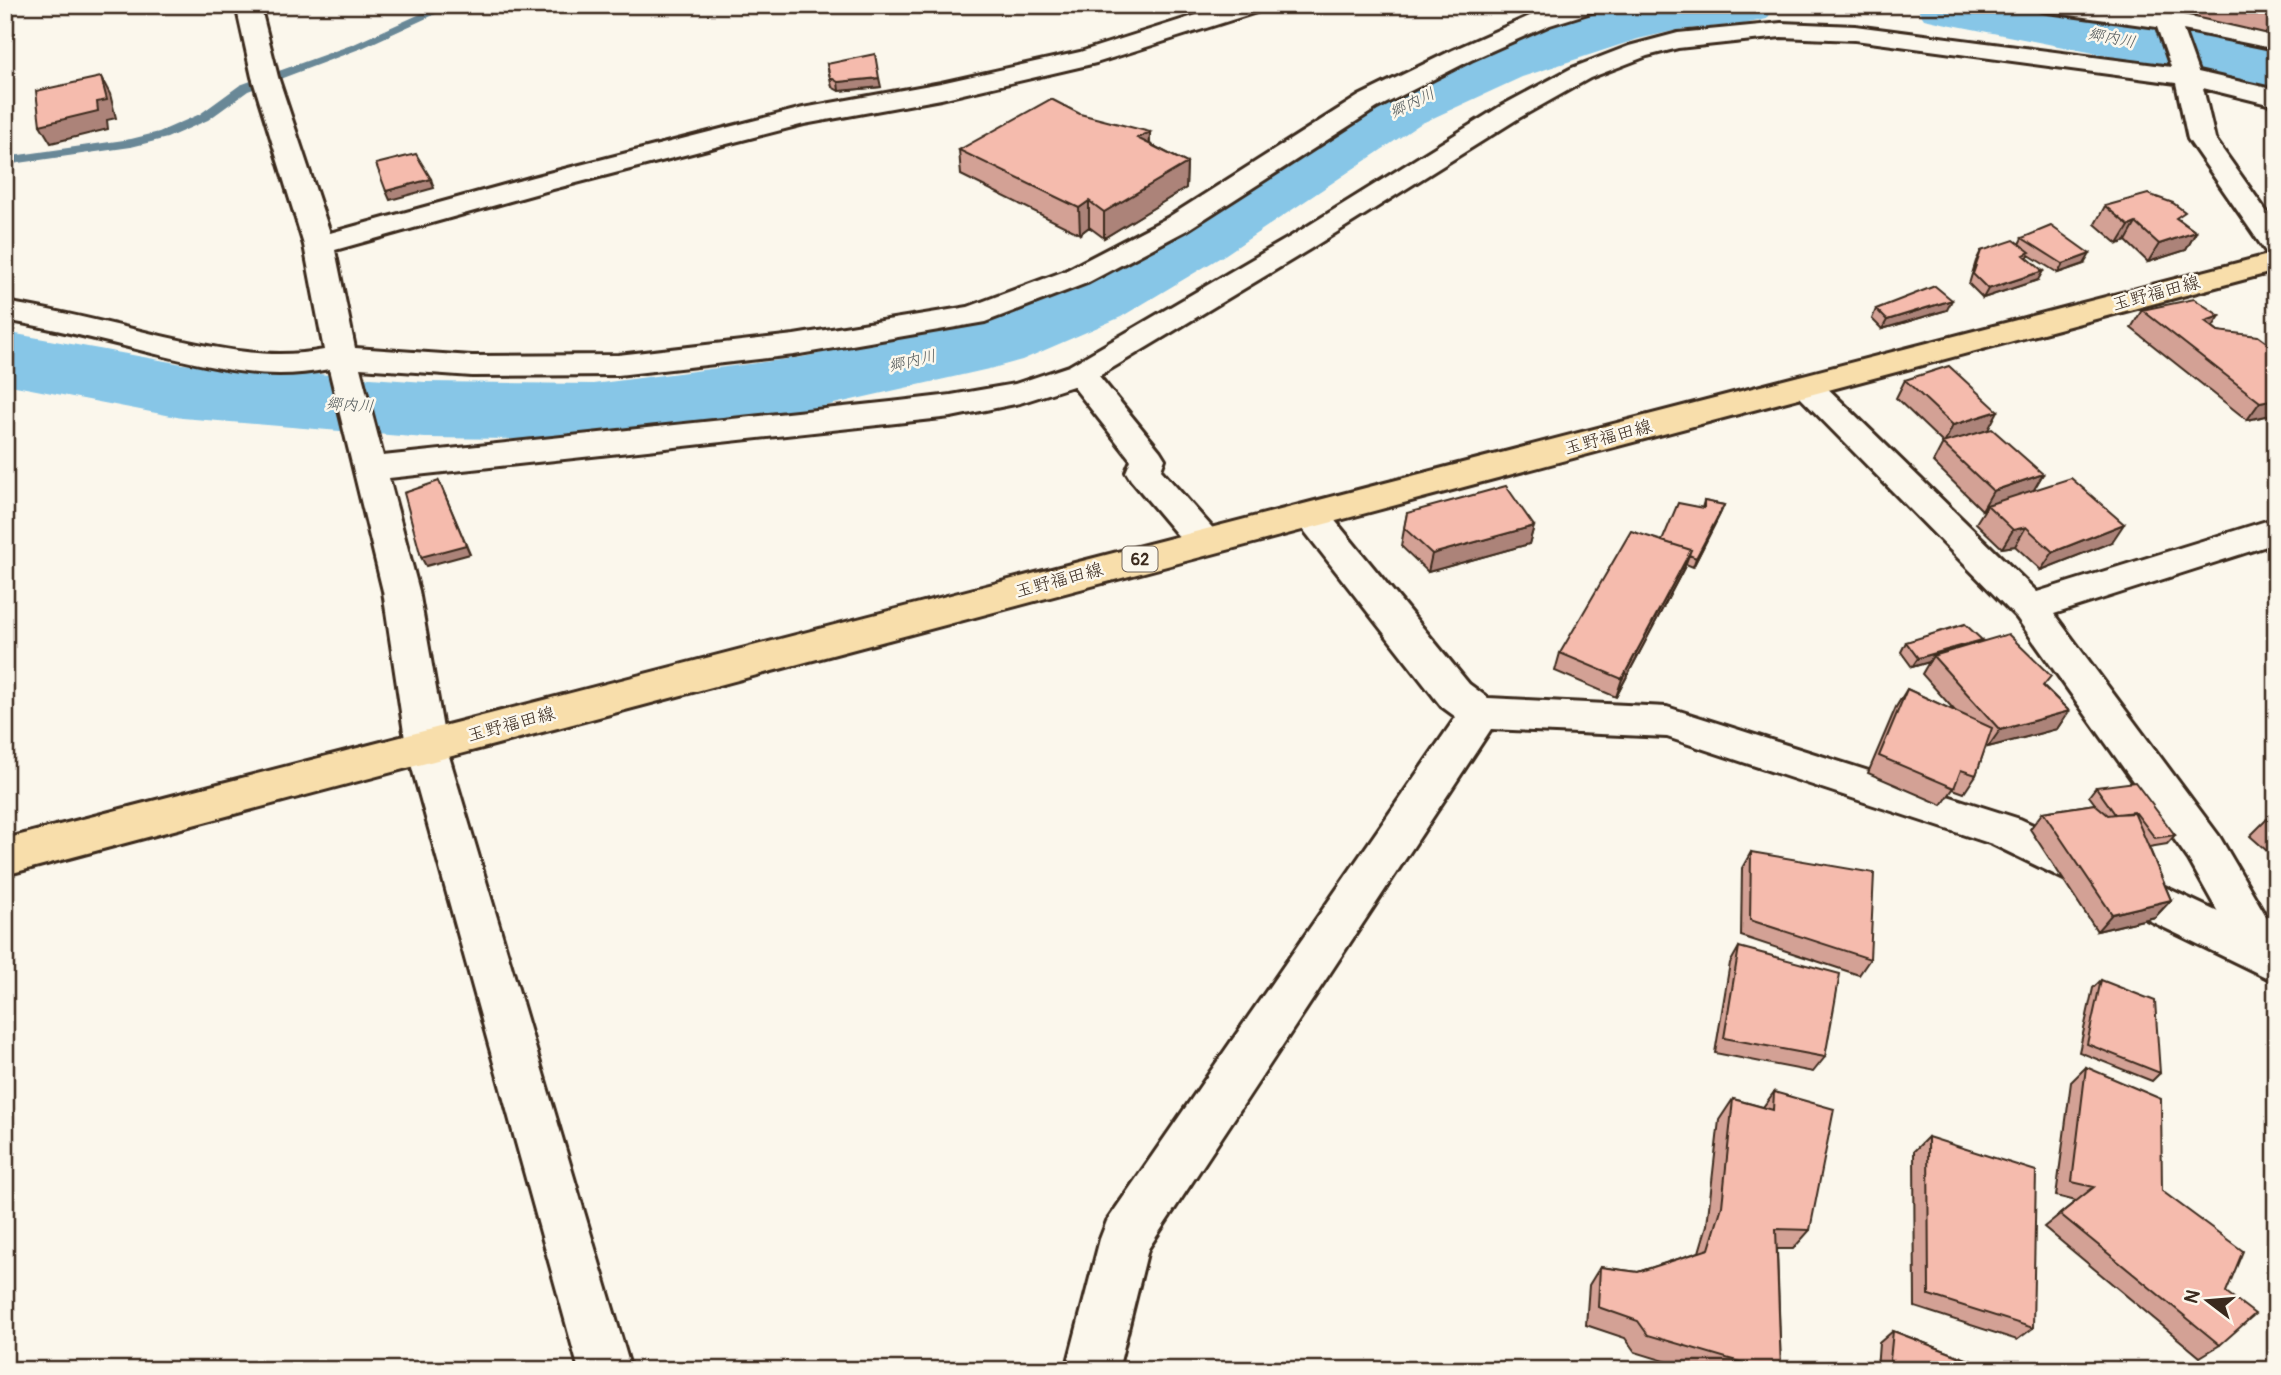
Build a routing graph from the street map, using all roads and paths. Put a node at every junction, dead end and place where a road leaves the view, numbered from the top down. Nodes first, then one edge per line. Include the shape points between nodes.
1 (248, 5) edge
2 (1254, 5) edge
3 (1589, 5) edge
4 (2048, 5) edge
5 (2167, 19) edge
6 (2276, 42) edge
7 (2185, 73) junction
8 (2276, 98) edge
9 (319, 245) junction
10 (2276, 246) edge
11 (2276, 262) edge
12 (5, 311) edge
13 (344, 367) junction
14 (1080, 373) junction
15 (1806, 385) junction
16 (367, 456) junction
17 (1311, 515) junction
18 (2276, 530) edge
19 (1204, 542) junction
20 (2030, 608) junction
21 (1480, 713) junction
22 (426, 746) junction
23 (5, 857) edge
24 (2271, 959) edge
25 (605, 1370) edge
26 (1092, 1370) edge

1 - 9 street
2 - 9 street via 1087,58 803,116
3 - 13 street via 1541,20 1368,102 1177,224 1076,277 974,315 794,345 618,365
4 - 5 street
5 - 6 street
5 - 7 street
7 - 8 street
7 - 10 street via 2202,139
7 - 14 street via 1855,33 1781,30 1732,33 1638,51 1581,73 1510,113
9 - 13 street
11 - 15 main road, 玉野福田線 / 62
12 - 13 street via 232,362
13 - 16 street
14 - 16 street via 1020,393 951,406
14 - 19 street via 1148,459 1143,472
15 - 17 main road, 玉野福田線 / 62
15 - 20 street
16 - 22 street via 401,591
17 - 19 main road, 玉野福田線 / 62
17 - 21 street via 1455,695
18 - 20 street
19 - 22 main road, 玉野福田線 / 62
20 - 24 street via 2204,848
21 - 24 street via 1667,722 2005,831
21 - 26 street via 1125,1240
22 - 23 main road, 玉野福田線 / 62
22 - 25 street

